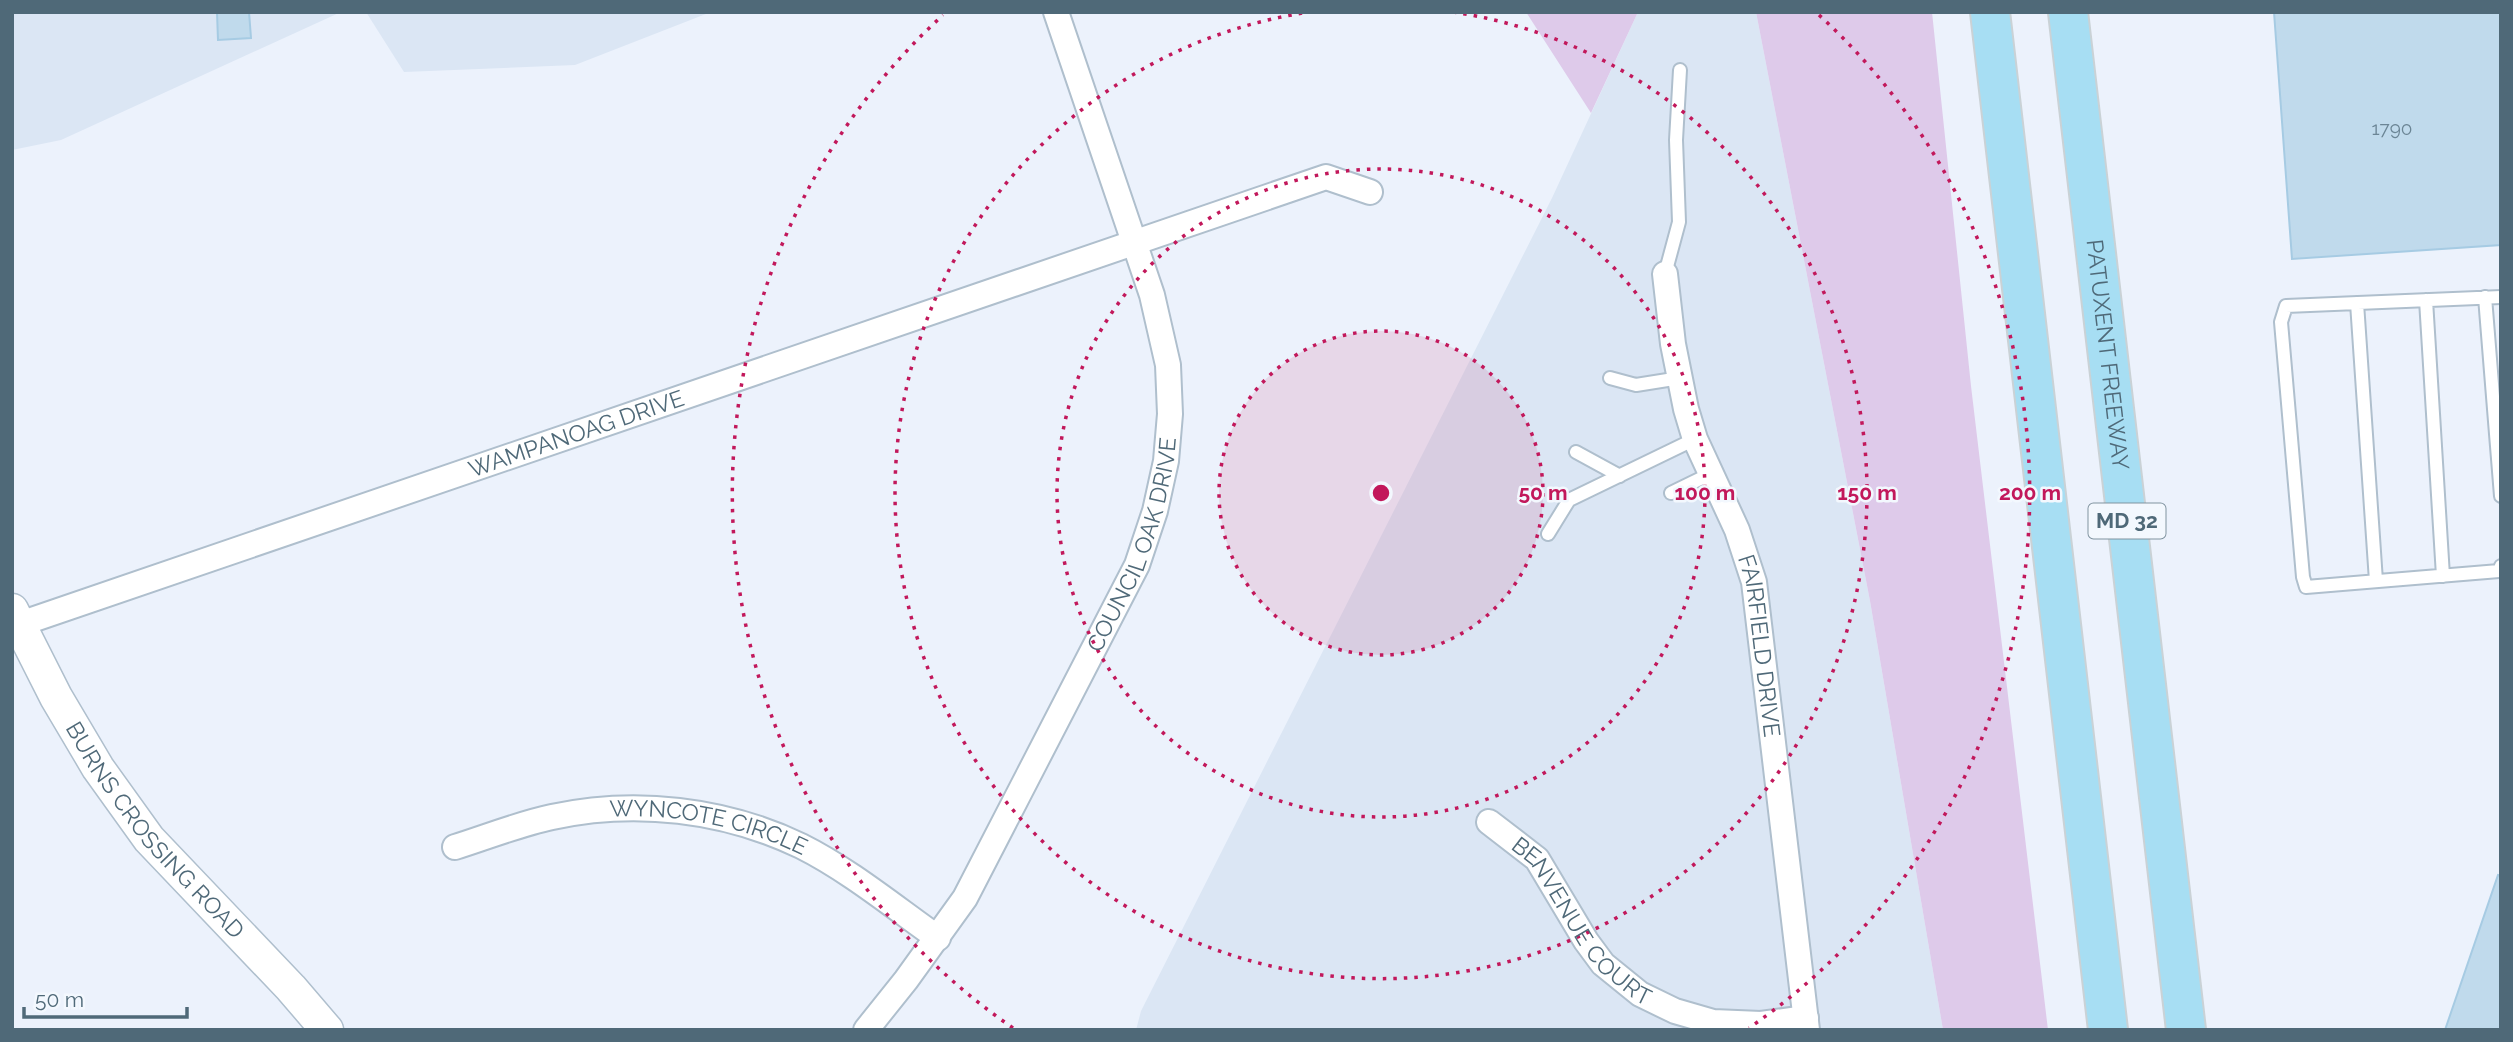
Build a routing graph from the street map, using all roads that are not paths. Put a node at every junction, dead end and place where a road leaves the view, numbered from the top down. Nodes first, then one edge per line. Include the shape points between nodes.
1 (1056, 12) edge
2 (1990, 12) edge
3 (2068, 12) edge
4 (1680, 71) dead end
5 (1370, 191) dead end
6 (1134, 243) junction
7 (1665, 274) joint
8 (2485, 297) junction
9 (2501, 297) edge
10 (2426, 300) junction
11 (2357, 303) junction
12 (1610, 378) dead end
13 (1679, 378) junction
14 (1695, 439) junction
15 (1576, 452) dead end
16 (1710, 474) junction
17 (1620, 476) junction
18 (1671, 493) dead end
19 (2501, 496) edge
20 (1548, 534) dead end
21 (2501, 566) edge
22 (2443, 576) junction
23 (2376, 581) junction
24 (16, 617) edge
25 (1489, 822) dead end
26 (456, 847) dead end
27 (937, 938) junction
28 (1807, 1024) edge
29 (327, 1030) edge
30 (866, 1030) edge
31 (2108, 1030) edge
32 (2186, 1030) edge

1 - 6 street, COUNCIL OAK DRIVE
2 - 31 highway
3 - 32 highway, PATUXENT FREEWAY / MD 32
4 - 7 lane via 1676,140 1679,222
5 - 6 street, WAMPANOAG DRIVE via 1326,177
6 - 24 street, WAMPANOAG DRIVE
6 - 27 street, COUNCIL OAK DRIVE via 1168,365 1166,461 1155,511 1137,565 1055,727 965,898
7 - 13 street, FAIRFIELD DRIVE
8 - 9 lane
8 - 10 lane
8 - 19 lane
10 - 11 lane
10 - 22 lane
11 - 23 lane
11 - 23 lane via 2286,306 2281,322 2306,587
12 - 13 lane via 1636,385
13 - 14 street, FAIRFIELD DRIVE
14 - 16 street, FAIRFIELD DRIVE
14 - 17 lane
15 - 17 lane
16 - 18 lane
16 - 28 street, FAIRFIELD DRIVE via 1737,530 1754,582
17 - 20 lane via 1569,500
21 - 22 lane via 2499,571
22 - 23 lane
24 - 29 street, BURNS CROSSING ROAD via 98,768 149,839
25 - 28 street, BENVENUE COURT via 1537,859 1586,942 1603,964 1640,994 1675,1011 1713,1021
26 - 27 street, WYNCOTE CIRCLE via 552,817 615,808 716,816 803,847
27 - 30 street, COUNCIL OAK DRIVE

